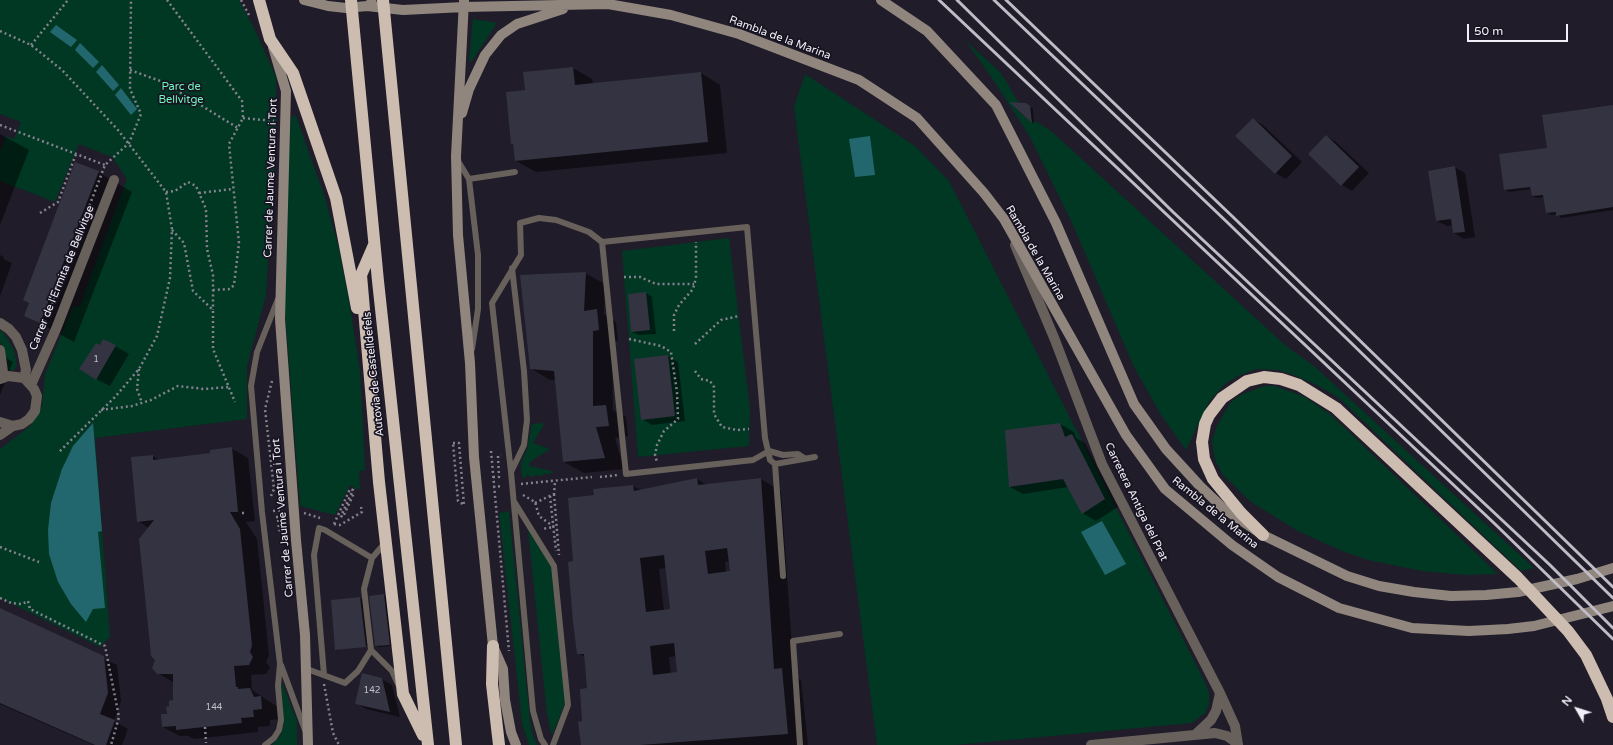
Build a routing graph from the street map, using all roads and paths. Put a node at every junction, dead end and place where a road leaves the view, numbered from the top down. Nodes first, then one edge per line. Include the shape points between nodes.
1 (68, 0) edge
2 (131, 0) edge
3 (167, 0) edge
4 (259, 0) edge
5 (304, 0) edge
6 (351, 0) edge
7 (379, 0) edge
8 (383, 0) edge
9 (881, 0) edge
10 (464, 3) edge
11 (577, 5) junction
12 (367, 6) junction
13 (0, 31) edge
14 (270, 39) junction
15 (31, 45) junction
16 (130, 70) junction
17 (243, 118) junction
18 (278, 121) dead end
19 (0, 124) edge
20 (238, 128) junction
21 (457, 133) junction
22 (129, 143) junction
23 (76, 154) junction
24 (456, 156) junction
25 (105, 165) dead end
26 (515, 172) dead end
27 (469, 179) junction
28 (114, 180) dead end
29 (233, 189) junction
30 (166, 192) junction
31 (199, 193) junction
32 (40, 212) dead end
33 (1004, 219) junction
34 (172, 229) junction
35 (602, 242) junction
36 (696, 242) dead end
37 (374, 244) junction
38 (512, 268) junction
39 (624, 277) dead end
40 (694, 284) junction
41 (213, 290) junction
42 (279, 296) junction
43 (213, 310) junction
44 (739, 316) dead end
45 (0, 323) edge
46 (674, 331) dead end
47 (629, 339) dead end
48 (695, 344) dead end
49 (0, 350) edge
50 (470, 363) junction
51 (139, 369) junction
52 (695, 371) dead end
53 (0, 378) edge
54 (273, 379) dead end
55 (27, 382) junction
56 (370, 383) junction
57 (229, 387) junction
58 (235, 402) dead end
59 (142, 403) junction
60 (101, 410) junction
61 (392, 412) junction
62 (0, 422) edge
63 (13, 426) junction
64 (749, 429) dead end
65 (0, 435) edge
66 (491, 451) dead end
67 (770, 451) junction
68 (58, 453) dead end
69 (815, 457) dead end
70 (804, 458) junction
71 (657, 463) dead end
72 (775, 464) junction
73 (511, 472) junction
74 (626, 474) junction
75 (600, 477) dead end
76 (592, 478) dead end
77 (555, 481) junction
78 (519, 484) dead end
79 (504, 486) dead end
80 (493, 487) junction
81 (354, 493) dead end
82 (554, 494) junction
83 (550, 496) junction
84 (270, 497) dead end
85 (513, 501) junction
86 (535, 503) dead end
87 (464, 505) joint
88 (361, 506) dead end
89 (281, 510) dead end
90 (300, 513) dead end
91 (304, 513) junction
92 (284, 514) dead end
93 (276, 517) dead end
94 (271, 518) dead end
95 (322, 519) dead end
96 (328, 521) dead end
97 (334, 524) junction
98 (319, 528) junction
99 (1263, 535) junction
100 (386, 542) junction
101 (0, 547) edge
102 (372, 558) junction
103 (39, 562) dead end
104 (1613, 568) edge
105 (783, 576) dead end
106 (0, 598) edge
107 (1613, 606) edge
108 (840, 634) dead end
109 (493, 646) junction
110 (371, 650) junction
111 (509, 656) dead end
112 (280, 664) junction
113 (307, 669) junction
114 (324, 675) junction
115 (1220, 693) junction
116 (403, 694) junction
117 (1613, 717) edge
118 (205, 727) dead end
119 (1195, 735) junction
120 (308, 741) edge
121 (206, 743) dead end
122 (1238, 744) edge
123 (111, 745) edge
124 (265, 745) edge
125 (339, 745) edge
126 (428, 745) edge
127 (456, 745) edge
128 (499, 745) edge
129 (516, 745) edge
130 (545, 745) edge
131 (553, 745) edge
132 (800, 745) edge
133 (1092, 745) edge

1 - 15 path
2 - 16 path
3 - 17 path via 242,101
4 - 14 highway
5 - 12 street via 346,8
6 - 37 highway, Autovia de Castelldefels
7 - 12 street
8 - 127 highway
9 - 99 street, Rambla de la Marina via 927,32 996,106 1056,223 1134,404 1166,449 1198,485 1223,508
10 - 11 street, Rambla de la Marina
10 - 12 street, Rambla de la Marina via 403,10
10 - 21 street
11 - 21 street via 517,24 501,35 485,55 469,89
11 - 33 street, Rambla de la Marina via 608,4 671,15 739,34 859,80 917,118
13 - 15 path
14 - 42 street, Carrer de Jaume Ventura i Tort via 286,91
14 - 56 highway via 293,73 336,198
15 - 22 path via 62,70
16 - 20 path via 163,82
16 - 22 path via 130,89 141,114
17 - 18 path
17 - 20 path
19 - 23 path
20 - 29 path via 230,144
21 - 24 street
22 - 30 path
23 - 25 path
23 - 32 path via 58,202
24 - 27 lane
24 - 50 street via 458,235
26 - 27 lane
27 - 50 lane via 478,255 478,309
28 - 55 street, Carrer de l'Ermita de Bellvitge via 56,329
29 - 31 path
29 - 41 path via 239,243 234,285 230,289
30 - 31 path via 175,191 188,182 196,186
30 - 34 path
31 - 41 path via 206,209 206,249 213,275
33 - 107 street, Rambla de la Marina via 1126,435 1165,489 1232,545 1278,577 1339,608 1412,628 1470,631 1534,626
33 - 115 street, Carretera Antiga del Prat via 1055,340 1102,464
34 - 43 path via 184,243 193,291
34 - 51 path via 170,278 157,336
35 - 38 lane via 589,232 556,220 540,218 520,223 521,255
35 - 67 lane via 747,227 765,438
35 - 74 lane
36 - 40 path
37 - 56 highway via 361,275
37 - 61 highway, Autovia de Castelldefels
38 - 73 lane via 527,420 524,445
38 - 73 lane via 492,303
39 - 40 path via 640,277 656,284
40 - 46 path via 693,289 678,305 674,315
41 - 43 path
42 - 112 lane, Carrer de Jaume Ventura i Tort via 257,352 251,386 262,512
42 - 113 street, Carrer de Jaume Ventura i Tort
43 - 57 path via 213,349
44 - 48 path via 721,320
45 - 55 street, Carrer de l'Ermita de Bellvitge via 16,337 22,350
47 - 71 path via 661,346 671,352 678,419 664,431 657,445
49 - 53 street via 3,372
50 - 109 street via 474,457
51 - 59 path via 137,389
51 - 60 path
52 - 64 path via 701,379 710,381 714,387 714,414 722,427
53 - 55 street via 8,376
54 - 84 path via 265,408 274,489
55 - 63 street via 37,396 35,411 22,424
56 - 61 highway
56 - 100 highway
57 - 58 path
57 - 59 path via 204,390 178,386
59 - 60 path
60 - 68 path
61 - 126 highway, Autovia de Castelldefels
62 - 63 street
63 - 65 street
66 - 80 path
67 - 70 lane via 783,455 798,454
67 - 72 lane via 770,460
67 - 74 lane via 753,460
69 - 70 lane
70 - 72 lane via 801,461
72 - 105 lane
73 - 85 lane
74 - 75 path
76 - 77 path
77 - 78 path
77 - 82 path
79 - 80 path
80 - 111 path
81 - 97 path via 344,517 341,516 353,490 350,489
82 - 83 path
82 - 83 path via 558,550
83 - 86 path
85 - 130 lane via 533,711 540,739
85 - 131 lane via 554,566 568,705
87 - 87 path via 458,501 454,443 459,443
88 - 97 path via 362,512 340,525
89 - 94 path, Carrer de Jaume Ventura i Tort via 271,511
90 - 91 path
91 - 95 path
91 - 98 path via 306,526
92 - 93 path via 284,517 281,517 281,530
96 - 97 path
98 - 102 lane
98 - 114 lane via 314,555
99 - 104 street, Rambla de la Marina via 1346,576 1379,586 1451,596 1518,592
99 - 117 highway via 1213,479 1204,459 1202,442 1209,415 1222,398 1247,381 1281,379 1299,385 1336,408 1518,578 1568,631 1586,655
100 - 102 lane
100 - 116 highway
101 - 103 path
102 - 110 lane via 364,589
106 - 123 path via 11,603 22,604 28,601 30,608 104,646 119,717
108 - 132 lane via 793,641
109 - 128 highway via 492,684
109 - 129 street via 503,669 505,700
110 - 114 lane via 358,671 345,683
110 - 116 lane via 392,671
112 - 120 lane, Carrer de Jaume Ventura i Tort
112 - 124 lane, Carrer de Jaume Ventura i Tort via 278,686 281,720 274,738
113 - 114 lane
113 - 120 street, Carrer de Jaume Ventura i Tort
114 - 125 path via 333,733
115 - 119 street via 1211,720
115 - 122 street, Carretera Antiga del Prat via 1235,726
116 - 126 highway
118 - 121 path
119 - 122 street via 1215,733 1227,736
119 - 133 street

